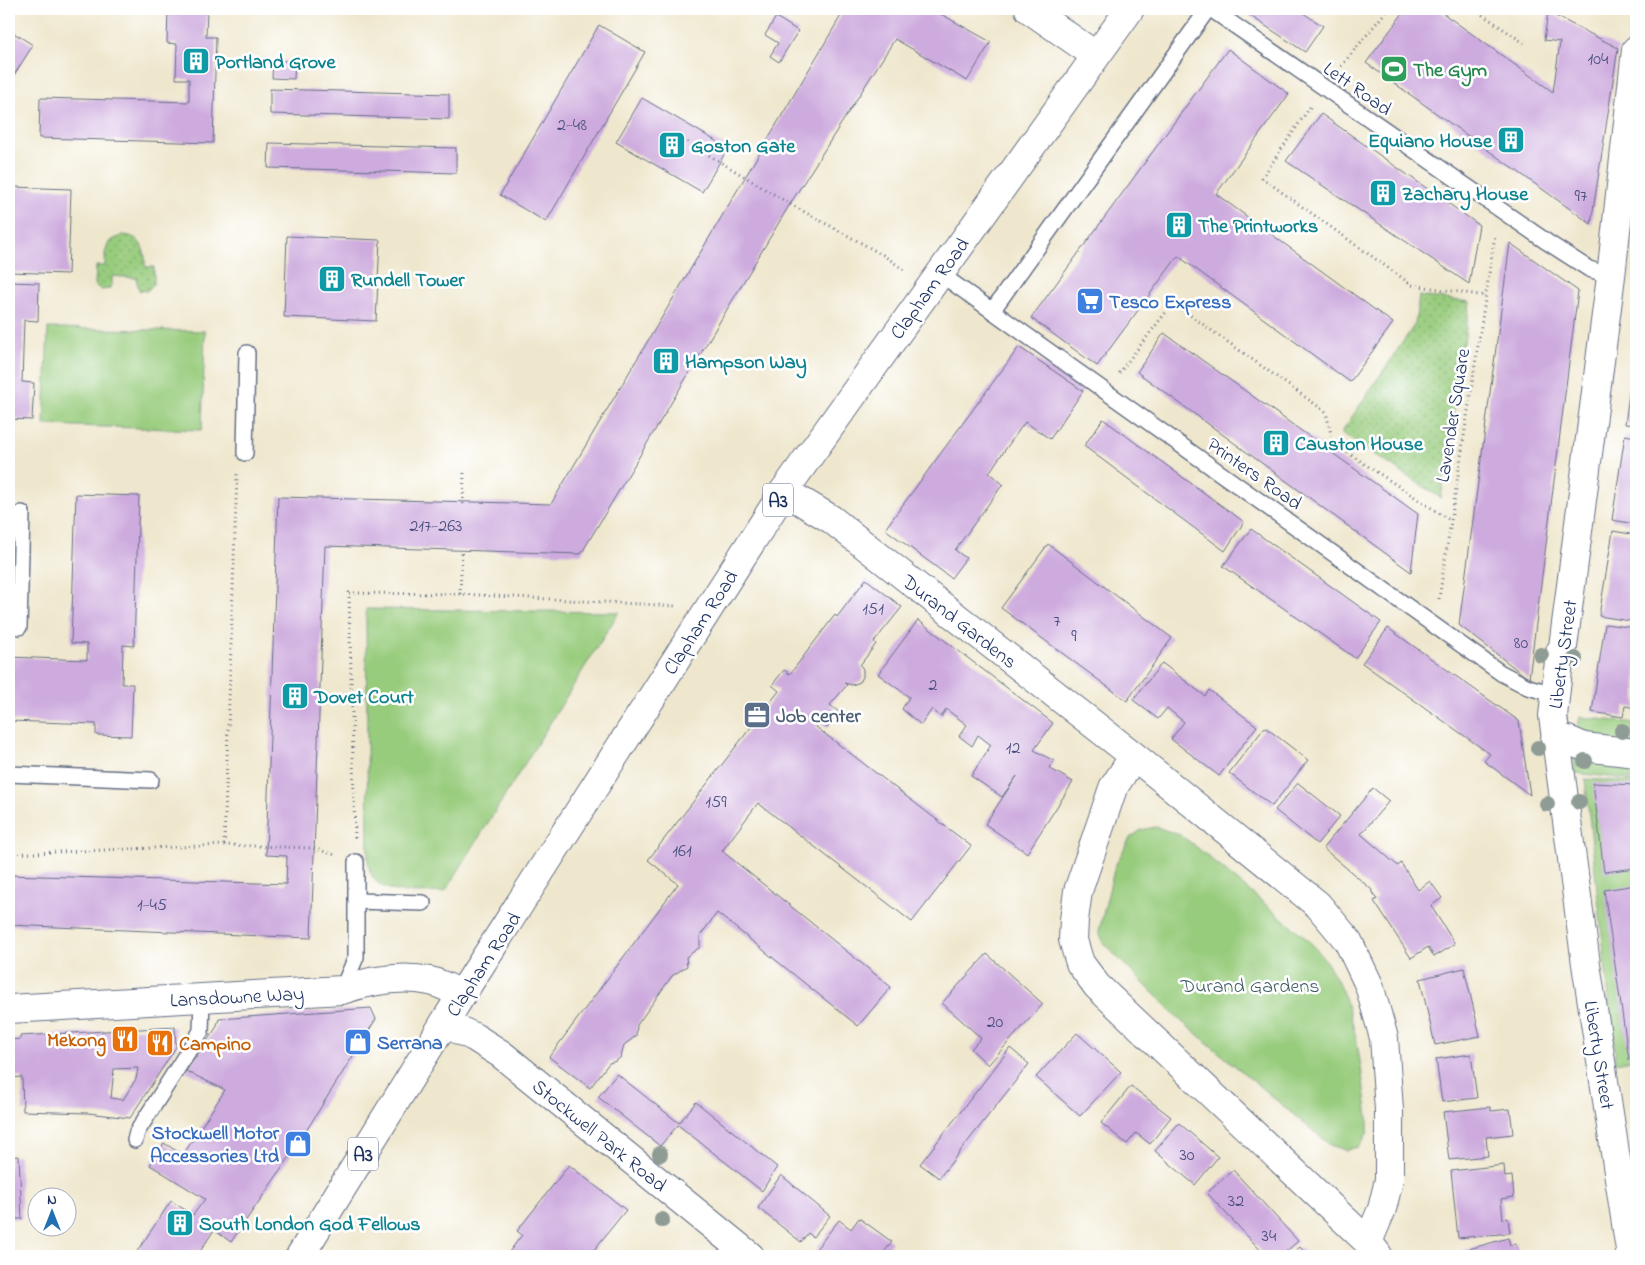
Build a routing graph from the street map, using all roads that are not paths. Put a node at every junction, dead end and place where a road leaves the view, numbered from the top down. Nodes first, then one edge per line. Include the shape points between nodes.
1 (1029, 9) edge
2 (1130, 9) edge
3 (1209, 9) edge
4 (1636, 50) edge
5 (1096, 55) junction
6 (1611, 276) junction
7 (934, 280) junction
8 (992, 311) junction
9 (247, 353) dead end
10 (245, 453) dead end
11 (784, 491) junction
12 (22, 513) dead end
13 (14, 589) edge
14 (19, 627) dead end
15 (1554, 694) junction
16 (1555, 739) junction
17 (1636, 753) edge
18 (1134, 756) junction
19 (9, 774) edge
20 (151, 780) dead end
21 (356, 862) road end
22 (357, 901) junction
23 (423, 903) dead end
24 (342, 990) junction
25 (462, 994) junction
26 (202, 998) junction
27 (9, 1009) edge
28 (444, 1023) junction
29 (135, 1140) dead end
30 (1374, 1249) edge
31 (300, 1256) edge
32 (750, 1256) edge
33 (1631, 1256) edge

1 - 5 main road
2 - 5 main road, Clapham Road / A3
3 - 6 lane, Lett Road via 1589,269
3 - 8 lane
4 - 6 main road, Liberty Street
5 - 7 main road, Clapham Road / A3
6 - 15 main road, Liberty Street via 1563,647
7 - 8 lane, Printers Road
7 - 11 main road, Clapham Road / A3
8 - 15 lane, Printers Road via 1502,673 1528,688
9 - 10 lane
11 - 18 main road, Durand Gardens via 831,519
11 - 25 main road, Clapham Road / A3
12 - 13 lane
13 - 14 lane
15 - 16 main road, Liberty Street
16 - 17 main road via 1584,747
16 - 33 main road, Liberty Street
18 - 30 main road, Durand Gardens via 1318,905 1348,941 1369,985 1384,1038 1389,1180
18 - 30 main road, Durand Gardens via 1113,788 1078,891 1073,940 1080,963 1097,986
19 - 20 lane
21 - 22 lane
22 - 23 lane
22 - 24 lane via 356,957
24 - 25 main road, Lansdowne Way via 370,981 417,979 431,981
24 - 26 main road, Lansdowne Way
25 - 28 main road, Clapham Road / A3
26 - 27 main road, Lansdowne Way
26 - 29 lane via 202,1031
28 - 31 main road, Clapham Road / A3
28 - 32 main road, Stockwell Park Road via 501,1054

